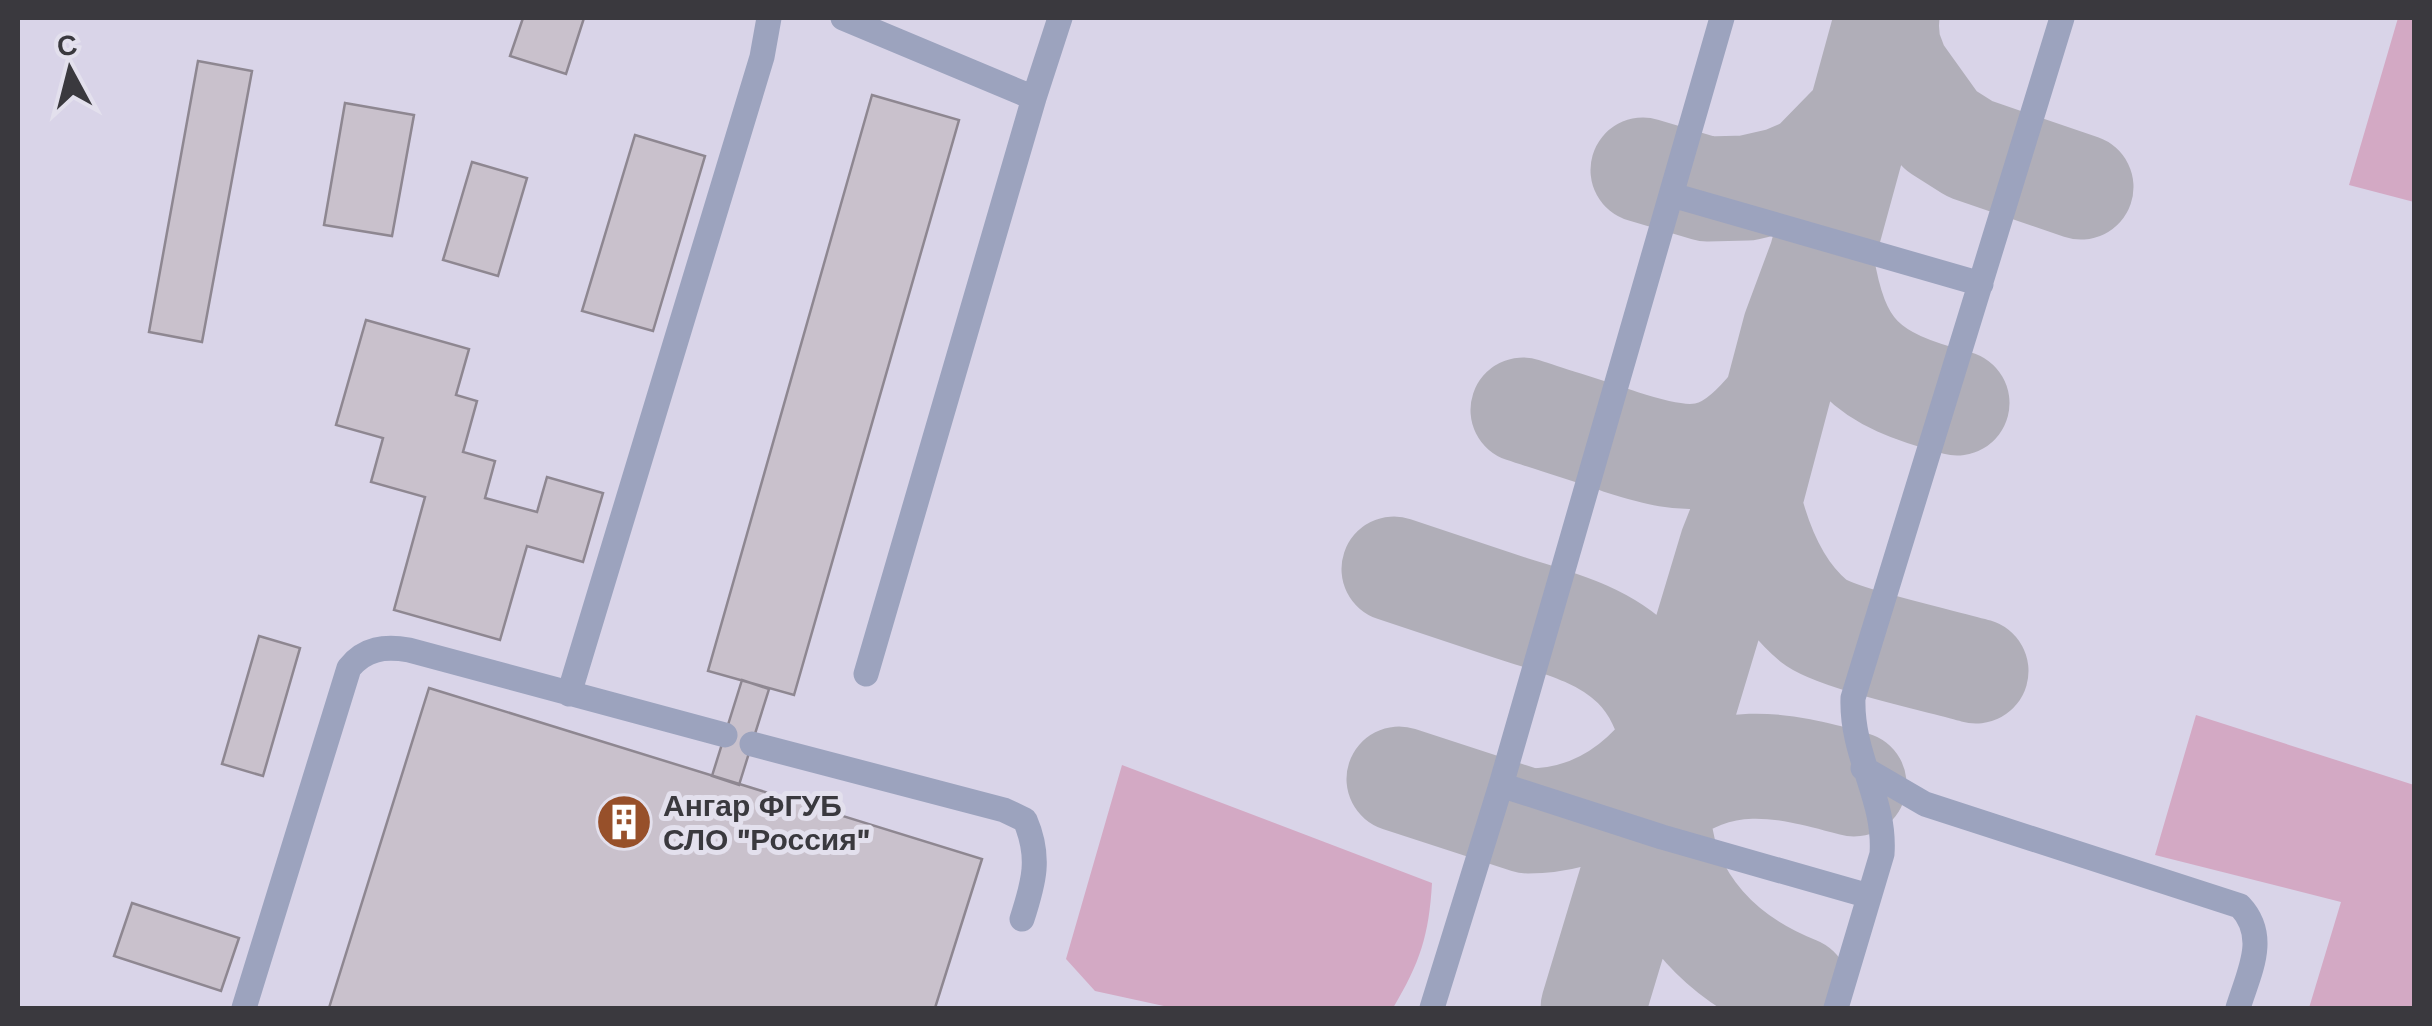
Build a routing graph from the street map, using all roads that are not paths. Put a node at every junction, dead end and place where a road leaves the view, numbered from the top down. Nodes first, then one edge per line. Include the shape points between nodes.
1 (770, 18) edge
2 (843, 18) edge
3 (1060, 18) edge
4 (1722, 18) edge
5 (2062, 18) edge
6 (1034, 98) junction
7 (1672, 195) junction
8 (1981, 284) junction
9 (866, 674) dead end
10 (569, 694) junction
11 (724, 735) dead end
12 (752, 744) dead end
13 (1863, 768) junction
14 (1501, 785) junction
15 (1868, 896) junction
16 (1022, 918) dead end
17 (244, 1008) edge
18 (1432, 1008) edge
19 (1836, 1008) edge
20 (2238, 1008) edge

1 - 10 lane
2 - 6 lane
3 - 6 lane
4 - 7 lane
5 - 8 lane
6 - 9 lane
7 - 8 lane
7 - 14 lane
8 - 13 lane via 1853,698
10 - 11 lane
10 - 17 lane via 409,650 390,647 357,658 348,668
12 - 16 lane via 1025,820 1035,842 1034,882
13 - 15 lane via 1884,833
13 - 20 lane via 1926,804 2240,906 2256,932
14 - 15 lane
14 - 18 lane
15 - 19 lane

